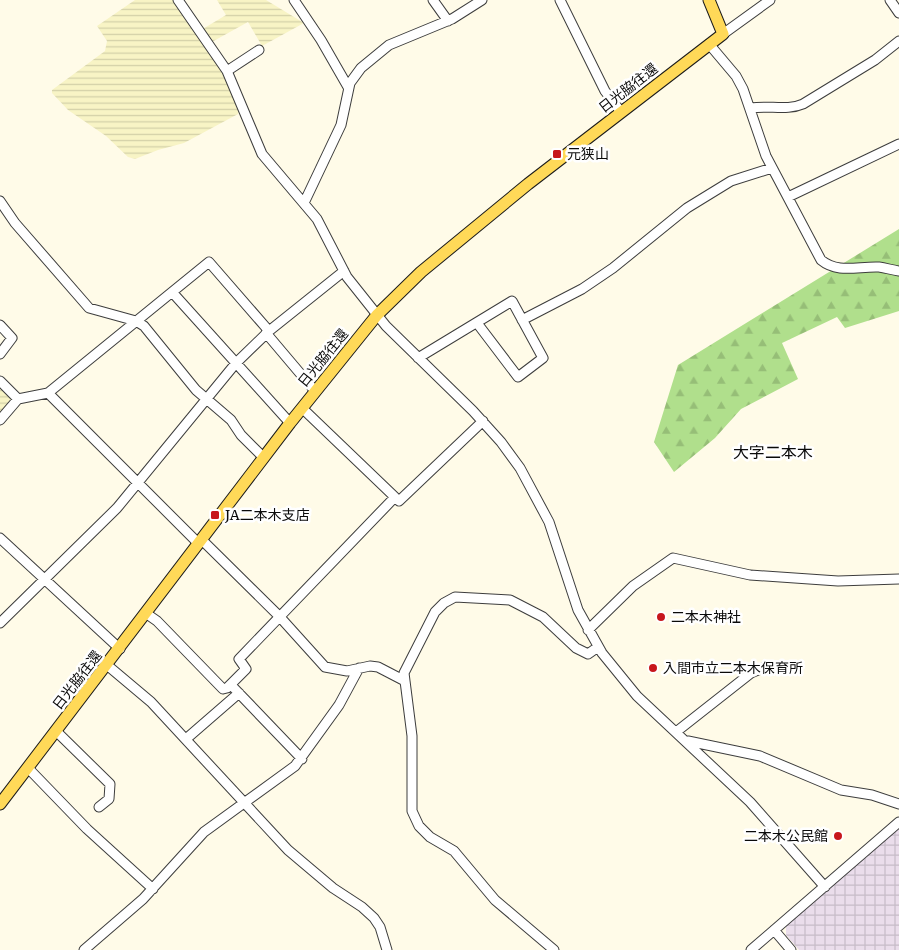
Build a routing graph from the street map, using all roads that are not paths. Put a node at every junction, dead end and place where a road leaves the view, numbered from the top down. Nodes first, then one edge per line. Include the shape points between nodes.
1 (178, 0) edge
2 (294, 0) edge
3 (433, 0) edge
4 (482, 0) edge
5 (560, 0) edge
6 (709, 0) edge
7 (770, 0) edge
8 (890, 0) edge
9 (899, 13) edge
10 (448, 21) junction
11 (723, 34) junction
12 (899, 41) edge
13 (709, 44) junction
14 (259, 50) dead end
15 (227, 71) junction
16 (348, 87) junction
17 (751, 108) junction
18 (620, 112) junction
19 (899, 144) edge
20 (772, 168) junction
21 (788, 197) junction
22 (0, 202) edge
23 (304, 203) junction
24 (344, 271) junction
25 (899, 271) edge
26 (172, 292) junction
27 (377, 314) junction
28 (522, 320) junction
29 (136, 321) junction
30 (477, 323) junction
31 (0, 325) edge
32 (268, 332) junction
33 (0, 354) edge
34 (418, 358) junction
35 (236, 363) junction
36 (0, 381) edge
37 (315, 391) junction
38 (48, 393) junction
39 (207, 399) junction
40 (18, 400) junction
41 (302, 408) junction
42 (0, 420) edge
43 (483, 421) junction
44 (290, 423) junction
45 (264, 458) junction
46 (139, 483) junction
47 (395, 497) junction
48 (0, 538) edge
49 (201, 542) junction
50 (899, 579) edge
51 (43, 580) junction
52 (146, 614) junction
53 (279, 616) junction
54 (0, 623) edge
55 (588, 630) junction
56 (598, 647) junction
57 (120, 649) junction
58 (107, 665) junction
59 (765, 667) dead end
60 (359, 668) junction
61 (405, 682) junction
62 (231, 685) junction
63 (239, 693) junction
64 (56, 731) junction
65 (676, 732) junction
66 (186, 739) junction
67 (685, 740) junction
68 (302, 759) junction
69 (28, 768) junction
70 (244, 802) junction
71 (0, 804) edge
72 (899, 804) edge
73 (99, 806) dead end
74 (899, 822) edge
75 (825, 887) junction
76 (153, 889) junction
77 (774, 930) junction
78 (84, 950) edge
79 (387, 950) edge
80 (554, 950) edge
81 (751, 950) edge
82 (791, 950) edge

1 - 15 street
2 - 16 street
3 - 10 street
4 - 10 street
5 - 18 street
6 - 11 main road
7 - 11 street
8 - 9 street
10 - 16 street via 389,45 360,68
11 - 13 main road, 日光脇往還
12 - 17 street via 875,60 803,104 794,108
13 - 17 street via 736,76
13 - 18 main road, 日光脇往還
14 - 15 street
15 - 23 street via 262,154
16 - 23 street via 342,125
17 - 20 street
18 - 27 main road, 日光脇往還 via 428,266
19 - 21 street
20 - 21 street
20 - 28 street via 731,181 687,208 590,284
21 - 25 street via 821,260 829,266 841,269 881,267
22 - 29 street via 89,308
23 - 24 street via 317,219
24 - 27 street
24 - 32 street
26 - 29 street
26 - 32 street via 209,262
26 - 35 street
27 - 34 street
27 - 37 main road, 日光脇往還
28 - 30 street via 512,301
28 - 30 street via 543,358 518,377
29 - 38 street
29 - 39 street via 144,326
30 - 34 street
31 - 33 street via 12,338
32 - 35 street
32 - 37 street
34 - 43 street
35 - 39 street
35 - 44 street
36 - 40 street
37 - 41 main road, 日光脇往還
38 - 40 street
38 - 46 street
39 - 45 street via 231,420
39 - 46 street
40 - 42 street
41 - 44 main road, 日光脇往還
41 - 47 street
43 - 47 street via 399,501
43 - 55 street via 520,468 540,501
44 - 45 main road, 日光脇往還
45 - 49 main road, 日光脇往還
46 - 49 street
46 - 51 street
47 - 53 street
48 - 51 street
49 - 52 main road, 日光脇往還
49 - 53 street
50 - 55 street via 838,581 750,575 672,558 633,586
51 - 54 street
51 - 57 street
52 - 57 main road, 日光脇往還
52 - 62 street via 157,620 223,689
53 - 60 street via 325,667 347,671
53 - 62 street via 240,659 246,669
55 - 56 street
56 - 61 street via 588,654 576,648 543,617 510,600 455,597 435,612 404,673
56 - 65 street via 622,679
57 - 58 main road, 日光脇往還
58 - 64 main road, 日光脇往還
58 - 66 street via 151,702
59 - 65 street via 751,673
60 - 61 street via 378,667
60 - 68 street via 339,705
61 - 80 street via 412,736 411,803 419,826 430,837 454,851 495,900
62 - 63 street
63 - 66 street
63 - 68 street
64 - 69 main road, 日光脇往還
64 - 73 street via 110,784 109,799
65 - 67 street
66 - 70 street
67 - 72 street via 760,756 841,790 872,794
67 - 75 street via 755,807
68 - 70 street
69 - 71 main road, 日光脇往還
69 - 76 street via 87,829
70 - 76 street via 204,832
70 - 79 street via 288,850 374,918
74 - 75 street
75 - 77 street
76 - 78 street
77 - 81 street
77 - 82 street

